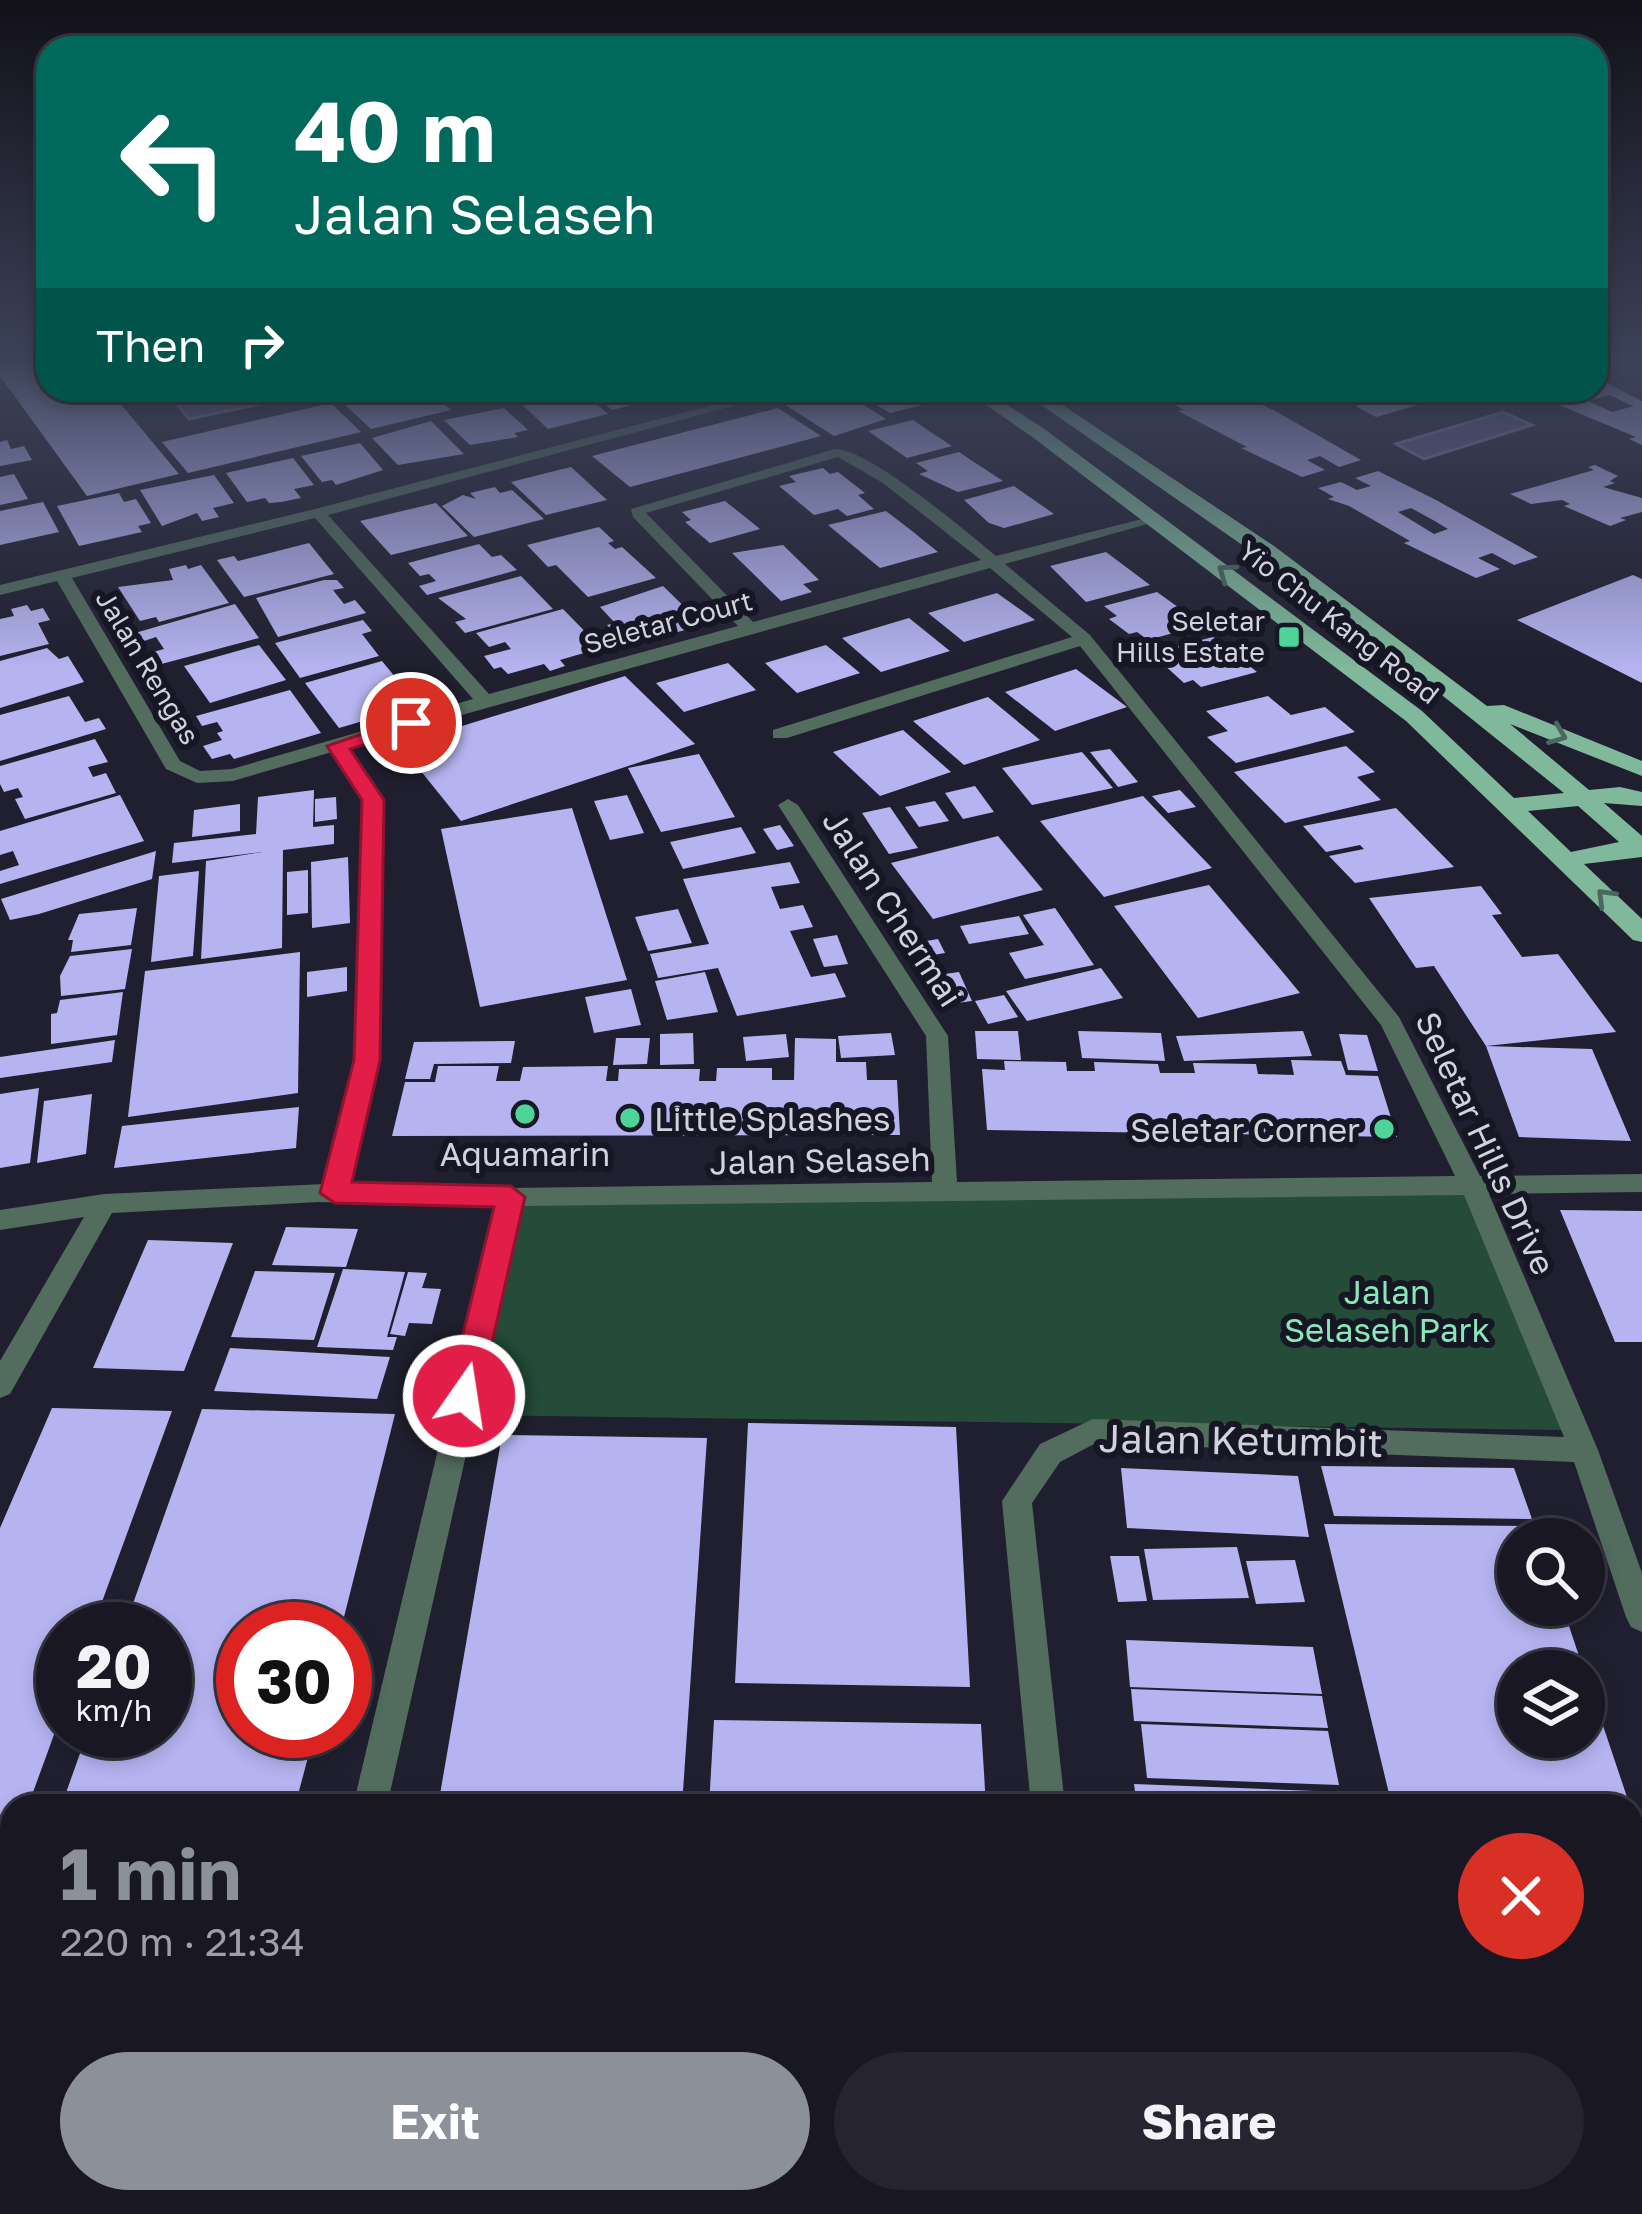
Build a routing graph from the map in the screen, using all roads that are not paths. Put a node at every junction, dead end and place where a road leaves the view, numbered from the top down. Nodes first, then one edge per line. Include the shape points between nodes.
1 (511, 462) edge
2 (803, 462) edge
3 (858, 462) edge
4 (1075, 462) edge
5 (1137, 462) edge
6 (318, 513) junction
7 (1154, 518) junction
8 (992, 560) junction
9 (62, 575) junction
10 (0, 590) edge
11 (749, 628) junction
12 (1084, 639) junction
13 (485, 700) junction
14 (1474, 701) junction
15 (780, 734) dead end
16 (338, 746) junction
17 (1642, 769) edge
18 (197, 777) joint
19 (1585, 798) junction
20 (1642, 799) edge
21 (788, 805) dead end
22 (1511, 806) junction
23 (1641, 846) edge
24 (1568, 860) junction
25 (1642, 934) edge
26 (1642, 1183) edge
27 (1473, 1186) junction
28 (944, 1192) junction
29 (335, 1193) junction
30 (511, 1197) junction
31 (104, 1204) junction
32 (0, 1220) edge
33 (0, 1386) edge
34 (1584, 1450) junction
35 (1642, 1617) edge
36 (373, 1794) edge
37 (1047, 1794) edge

1 - 6 street
2 - 11 street, Seletar Hills Drive via 639,508
3 - 8 street, Seletar Hills Drive
4 - 7 main road, Yio Chu Kang Road
5 - 14 main road, Yio Chu Kang Road
6 - 9 street
6 - 13 street
7 - 8 street, Seletar Court
22 -> 7 main road, Yio Chu Kang Road via 1414,716
8 - 11 street, Seletar Court
8 - 12 street, Seletar Hills Drive
9 - 10 street
9 - 18 street, Jalan Rengas via 173,765
11 - 13 street, Seletar Court
12 - 15 street
12 - 27 street, Seletar Hills Drive via 1391,1022
13 - 16 street, Seletar Court
14 -> 17 main road
14 - 19 main road, Yio Chu Kang Road
16 - 18 street, Seletar Court
16 - 29 street via 373,800 367,1060
19 - 20 main road
19 - 22 main road
19 - 23 main road, Yio Chu Kang Road
21 - 28 street, Jalan Chermai via 937,1036
22 - 24 main road, Yio Chu Kang Road
23 - 24 main road
25 -> 24 main road, Yio Chu Kang Road
26 - 27 street, Jalan Selaseh
27 - 28 street, Jalan Selaseh
27 - 34 street, Seletar Hills Drive
28 - 30 street, Jalan Selaseh
29 - 30 street, Jalan Selaseh
29 - 31 street, Jalan Selaseh
30 - 36 street
31 - 32 street, Jalan Selaseh
31 - 33 street
34 - 35 street, Seletar Hills Drive
34 - 37 street, Jalan Ketumbit via 1094,1431 1050,1453 1017,1501

